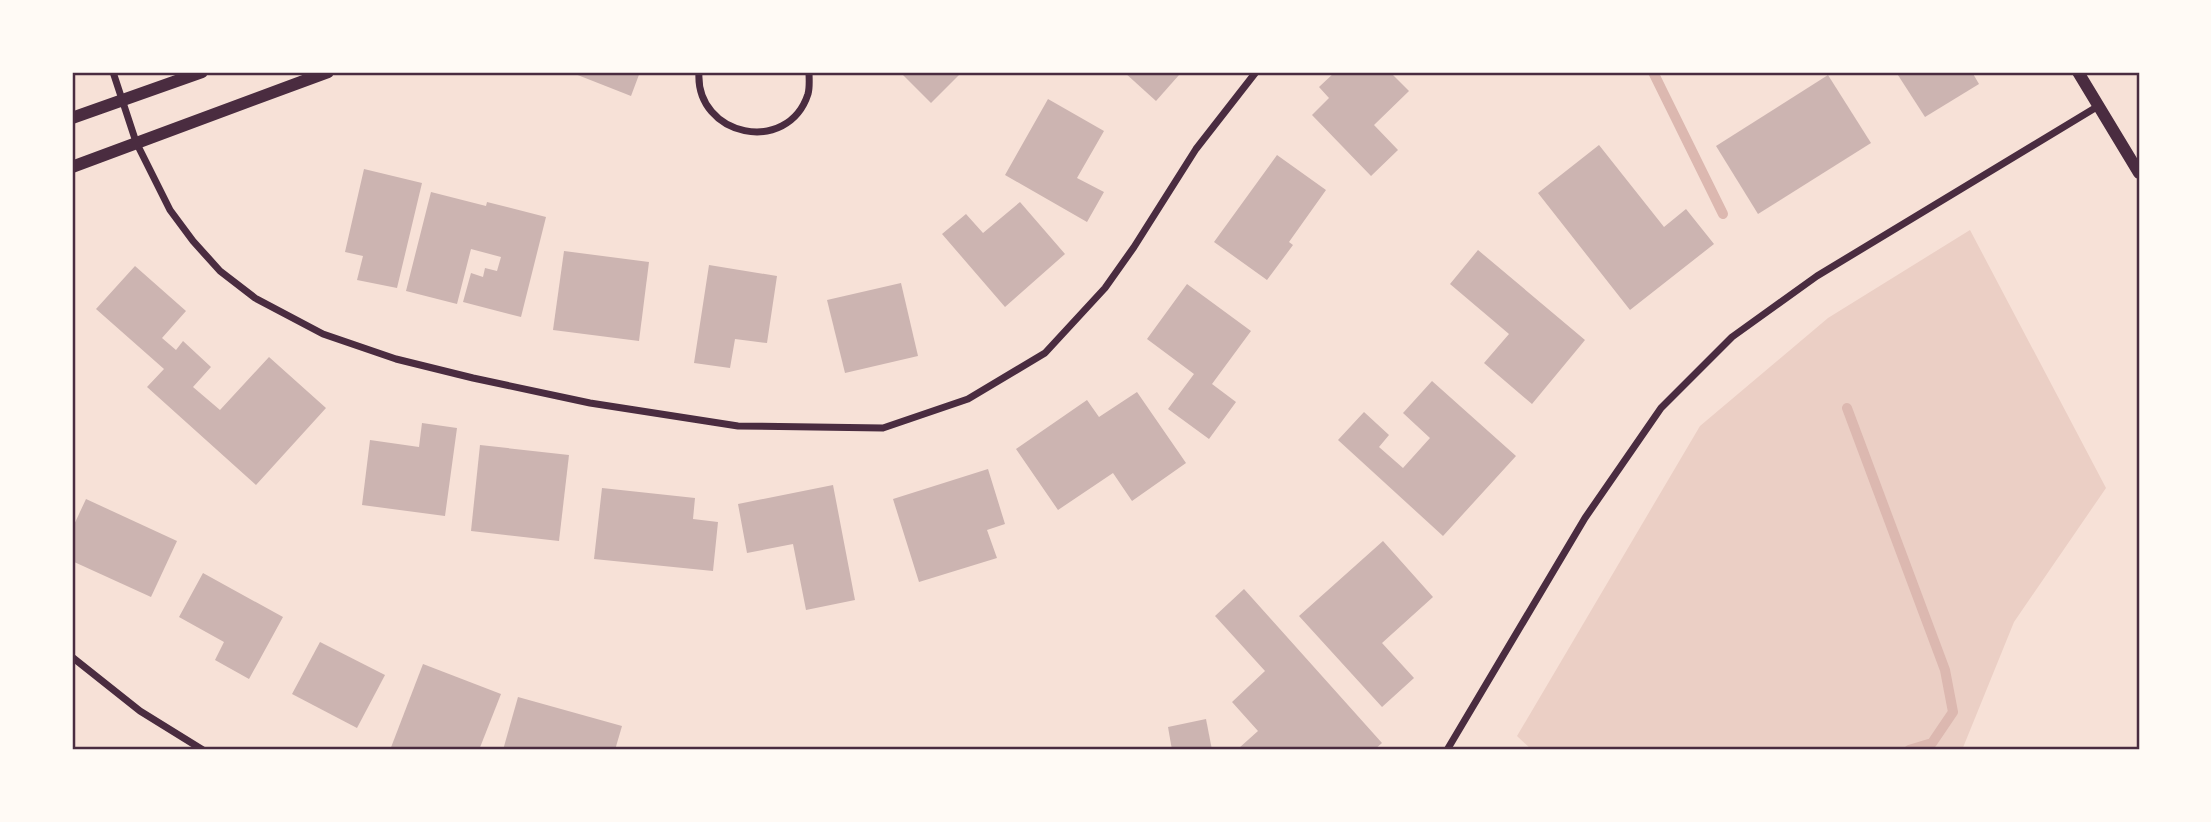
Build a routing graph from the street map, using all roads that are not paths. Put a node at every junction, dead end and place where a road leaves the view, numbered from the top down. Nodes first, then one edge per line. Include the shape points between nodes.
1 (113, 72) edge
2 (202, 72) edge
3 (328, 72) edge
4 (699, 72) edge
5 (809, 72) edge
6 (1256, 72) edge
7 (2078, 72) edge
8 (122, 100) junction
9 (2100, 105) junction
10 (72, 118) edge
11 (136, 142) junction
12 (72, 167) edge
13 (2139, 173) edge
14 (72, 657) edge
15 (203, 750) edge
16 (1447, 750) edge

1 - 8 street
2 - 8 street
3 - 11 street
4 - 5 street via 704,101 720,122 744,132 771,131 794,117 808,93
6 - 11 street via 1196,149 1105,288 1045,354 968,399 883,428 738,426 603,405 396,359 323,334 255,298 220,271 170,210
7 - 9 street
8 - 10 street
8 - 11 street
9 - 13 street
9 - 16 street via 1817,276 1723,346 1661,408 1585,518
11 - 12 street
14 - 15 street via 140,711

